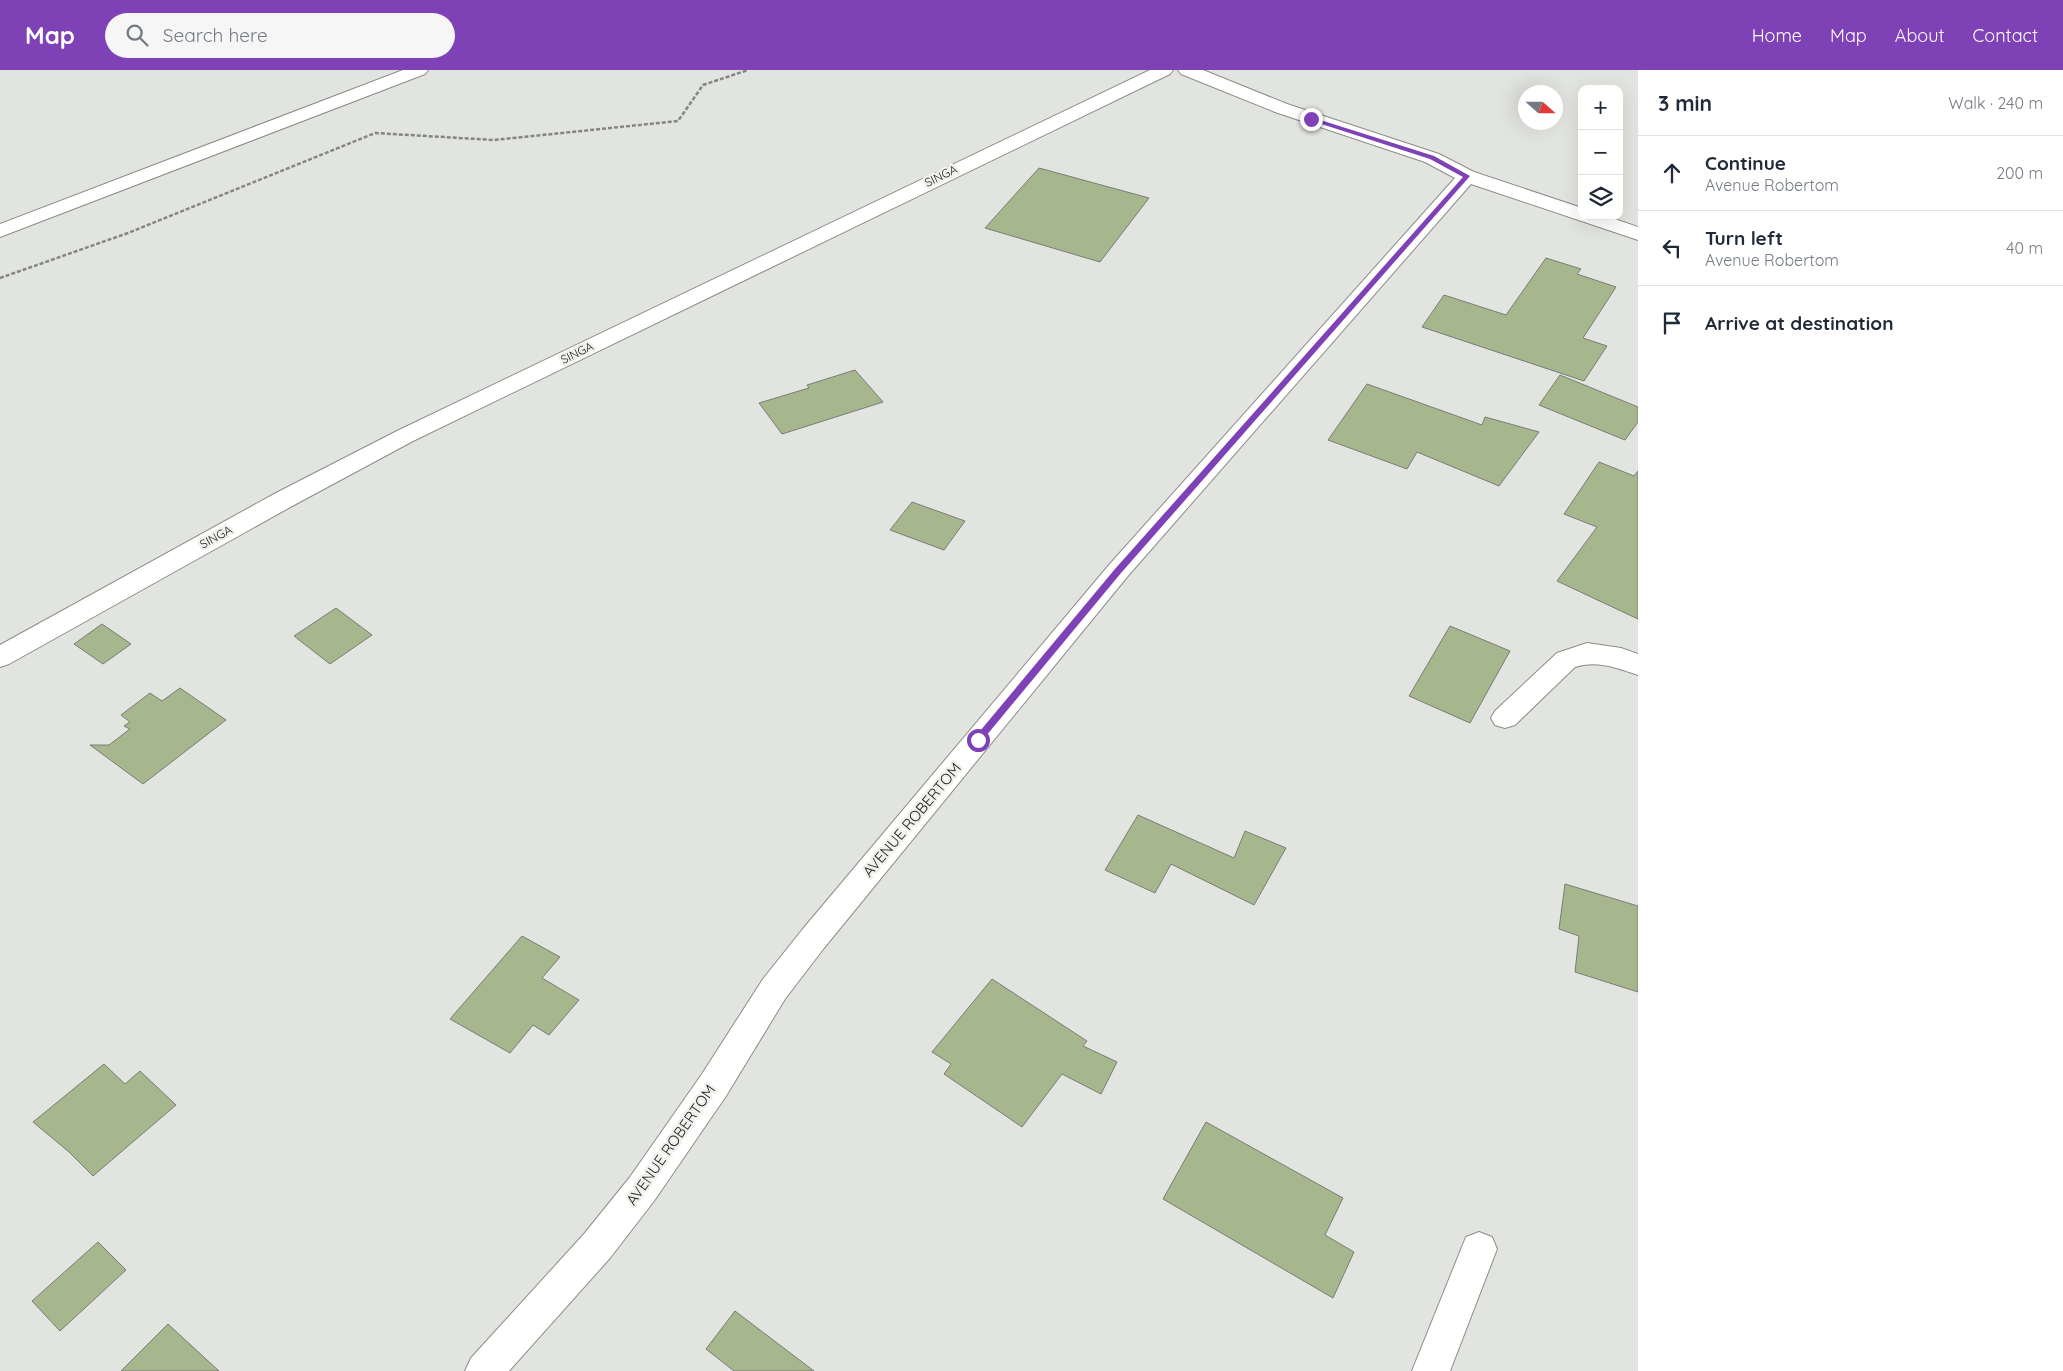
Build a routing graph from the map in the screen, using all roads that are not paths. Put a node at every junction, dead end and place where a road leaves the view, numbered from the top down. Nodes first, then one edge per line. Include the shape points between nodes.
1 (419, 70) edge
2 (1164, 70) edge
3 (1187, 70) edge
4 (1467, 176) junction
5 (1578, 214) edge
6 (1598, 220) edge
7 (0, 231) edge
8 (1638, 234) edge
9 (0, 656) edge
10 (1638, 665) edge
11 (1504, 718) dead end
12 (1479, 1249) dead end
13 (484, 1371) edge
14 (1431, 1371) edge

1 - 7 street
2 - 9 street, SINGA via 405,436
3 - 4 street via 1281,108 1432,158
4 - 5 street
4 - 13 street, AVENUE ROBERTOM via 1118,571 832,916 774,989 714,1085 642,1189 597,1246
6 - 8 street
10 - 11 street via 1621,658 1587,653 1566,660
12 - 14 street

